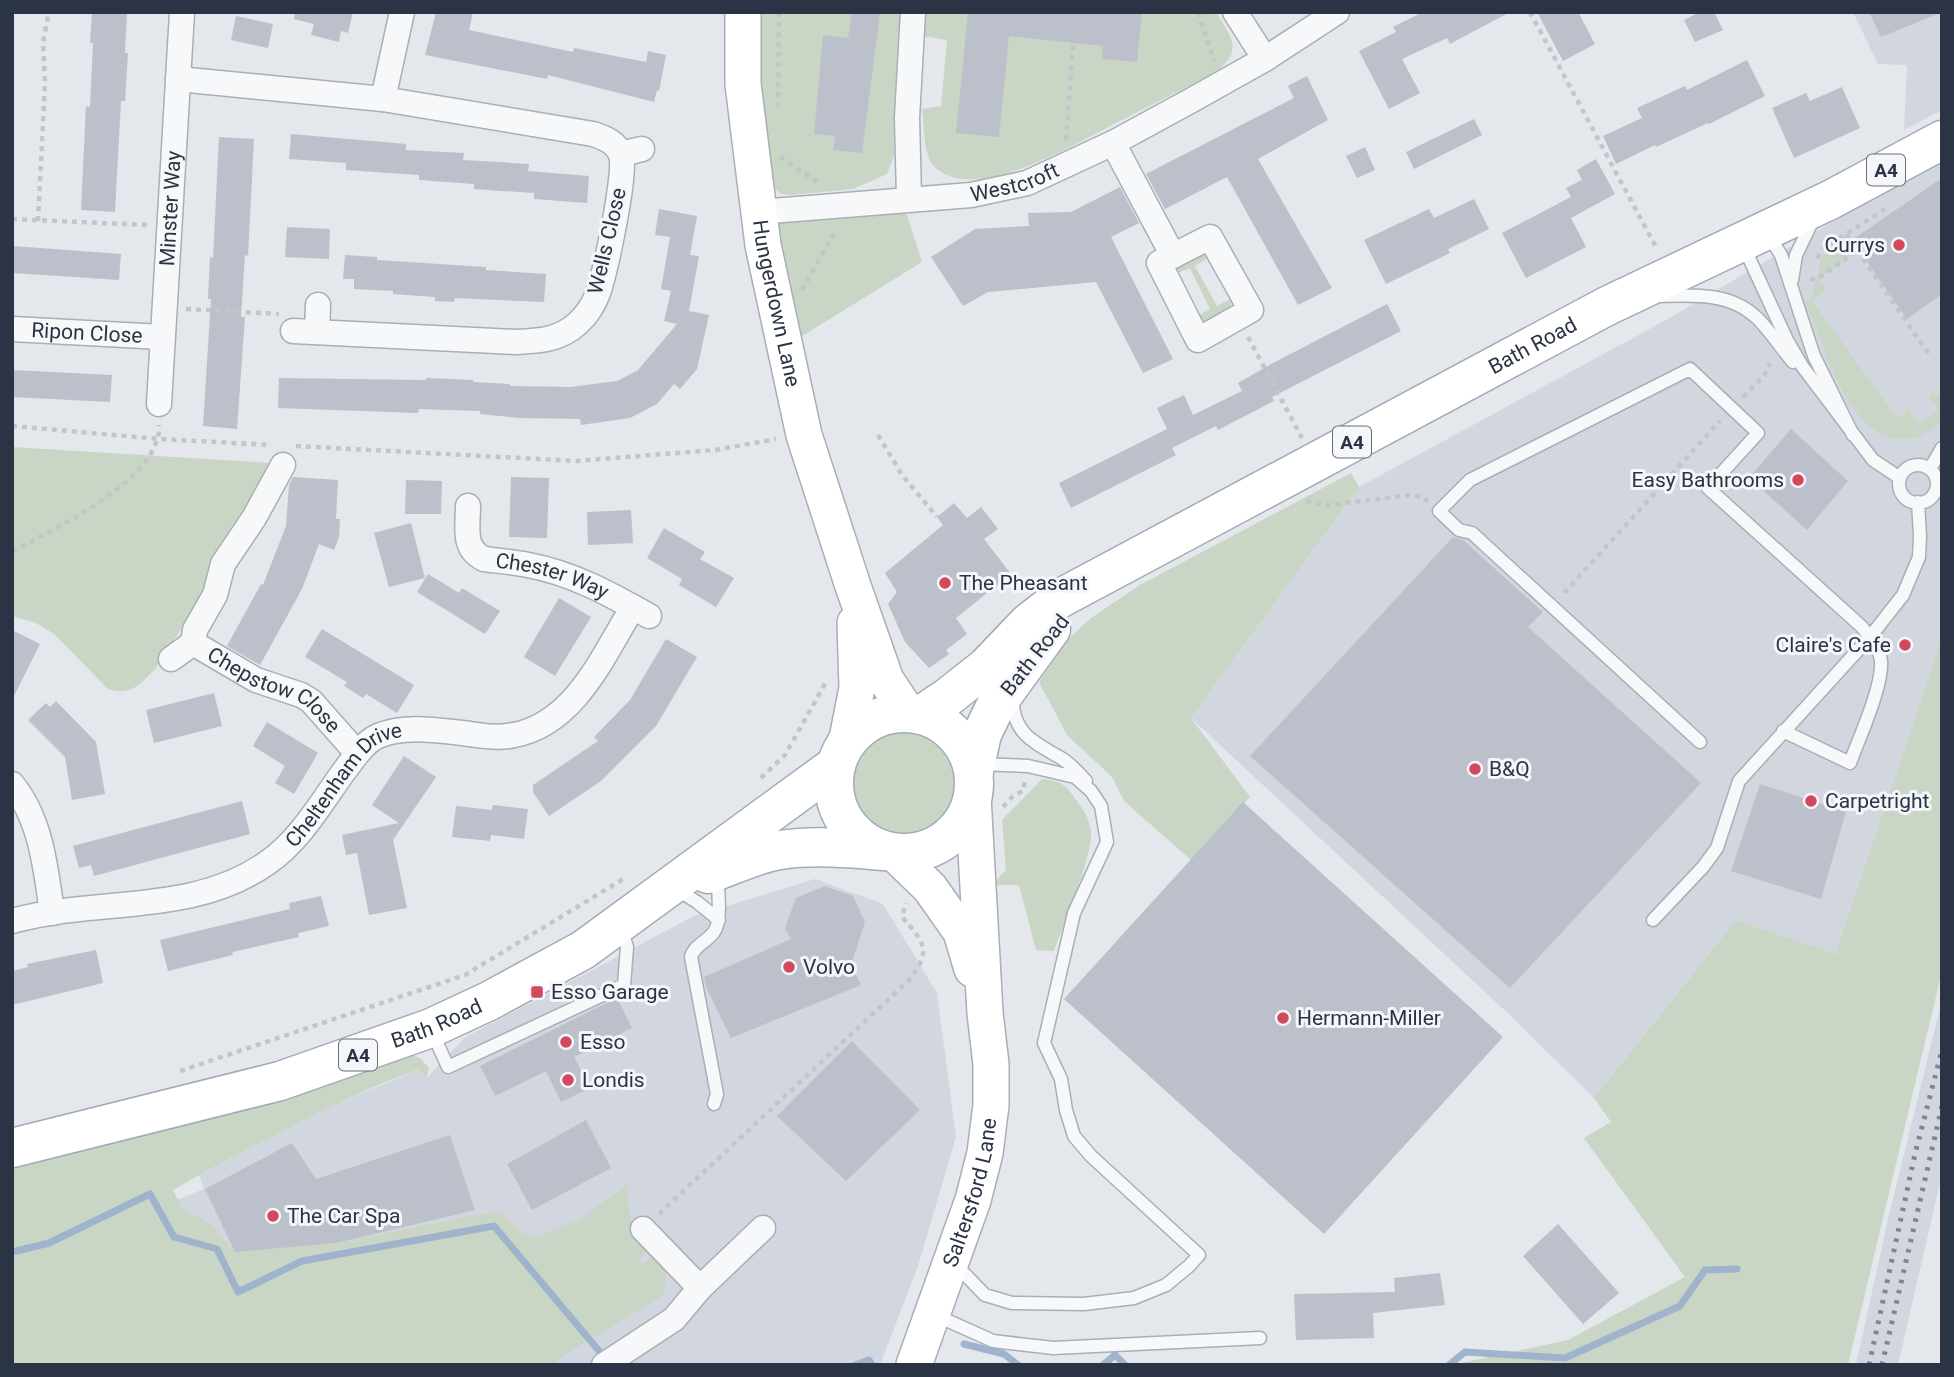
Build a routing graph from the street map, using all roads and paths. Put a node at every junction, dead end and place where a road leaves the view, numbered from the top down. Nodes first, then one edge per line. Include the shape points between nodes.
1 (49, 12) edge
2 (182, 12) edge
3 (402, 12) edge
4 (743, 12) edge
5 (913, 12) edge
6 (1198, 12) edge
7 (1235, 12) edge
8 (1337, 12) edge
9 (1530, 12) edge
10 (1073, 43) dead end
11 (1265, 59) junction
12 (178, 79) junction
13 (1223, 83) junction
14 (383, 99) junction
15 (1942, 140) edge
16 (1112, 143) junction
17 (777, 155) dead end
18 (1064, 167) junction
19 (909, 198) junction
20 (1830, 200) junction
21 (1895, 202) dead end
22 (850, 204) junction
23 (758, 212) junction
24 (12, 219) edge
25 (38, 220) junction
26 (169, 225) junction
27 (1846, 234) junction
28 (1750, 239) junction
29 (1658, 249) dead end
30 (1857, 250) junction
31 (1173, 256) junction
32 (1815, 261) dead end
33 (1811, 276) dead end
34 (1792, 286) junction
35 (798, 297) dead end
36 (318, 305) dead end
37 (1607, 306) junction
38 (164, 308) junction
39 (1238, 318) junction
40 (12, 329) edge
41 (305, 331) junction
42 (162, 337) junction
43 (1769, 356) dead end
44 (1930, 356) dead end
45 (159, 404) dead end
46 (1732, 408) junction
47 (12, 426) edge
48 (804, 435) junction
49 (878, 435) dead end
50 (1853, 435) junction
51 (160, 439) junction
52 (1305, 444) dead end
53 (1942, 448) edge
54 (279, 452) junction
55 (1930, 470) junction
56 (1900, 478) junction
57 (1296, 497) dead end
58 (1918, 502) junction
59 (468, 506) dead end
60 (1439, 511) junction
61 (937, 517) dead end
62 (12, 551) edge
63 (1129, 561) junction
64 (853, 586) junction
65 (1551, 607) junction
66 (641, 612) joint
67 (1870, 637) junction
68 (193, 643) junction
69 (171, 659) dead end
70 (1018, 672) junction
71 (857, 688) junction
72 (915, 714) junction
73 (1783, 731) junction
74 (1700, 742) dead end
75 (357, 753) junction
76 (785, 755) junction
77 (841, 755) junction
78 (1028, 766) junction
79 (757, 782) dead end
80 (12, 784) edge
81 (981, 786) junction
82 (800, 791) junction
83 (1101, 806) junction
84 (889, 852) junction
85 (717, 871) junction
86 (630, 875) dead end
87 (671, 886) junction
88 (916, 893) junction
89 (52, 913) junction
90 (719, 920) junction
91 (1653, 920) dead end
92 (12, 921) edge
93 (619, 924) junction
94 (985, 1013) junction
95 (431, 1028) junction
96 (175, 1073) dead end
97 (714, 1104) dead end
98 (12, 1148) edge
99 (763, 1228) dead end
100 (643, 1229) joint
101 (951, 1260) junction
102 (700, 1288) junction
103 (932, 1314) junction
104 (1260, 1338) dead end
105 (604, 1365) edge
106 (914, 1365) edge

1 - 25 path via 43,42
2 - 12 street, Minster Way
3 - 14 street
4 - 23 main road, Hungerdown Lane via 743,84
5 - 19 street via 907,118
6 - 13 path
7 - 11 street
8 - 11 street, Westcroft
9 - 29 path
10 - 18 path
11 - 13 street, Westcroft
12 - 14 street, Wells Close
12 - 26 street, Minster Way
13 - 16 street, Westcroft
14 - 41 street, Wells Close via 593,134 631,152 597,295 585,316 567,331 542,341
15 - 20 main road, Bath Road / A4
16 - 18 street, Westcroft
16 - 31 street
17 - 22 path
18 - 19 street, Westcroft via 999,190
19 - 22 street, Westcroft
20 - 28 main road, Bath Road / A4
20 - 34 lane via 1801,239
21 - 27 path
22 - 23 street, Westcroft
22 - 35 path
23 - 48 main road, Hungerdown Lane
24 - 25 path
25 - 26 path
26 - 38 street, Minster Way
27 - 30 path
27 - 32 path via 1823,249
28 - 34 lane via 1774,244
28 - 37 main road, Bath Road / A4
28 - 50 lane via 1749,258 1794,353
30 - 33 path via 1816,281
30 - 44 path
31 - 39 street via 1210,237 1251,310
31 - 39 street via 1159,263 1198,340
34 - 50 lane via 1814,356
36 - 41 street
37 - 50 lane via 1665,296 1714,296 1733,302 1759,320
37 - 63 main road, Bath Road / A4
38 - 41 path via 281,314
38 - 42 street, Minster Way
39 - 52 path
40 - 42 street, Ripon Close
42 - 45 street, Minster Way
43 - 46 path via 1764,376
46 - 60 lane via 1690,369 1470,480
46 - 65 path
46 - 67 lane via 1758,433 1708,488
47 - 51 path
48 - 54 path via 715,450 576,461
48 - 64 main road, Hungerdown Lane
49 - 61 path via 902,475
50 - 56 lane via 1876,463
51 - 54 path
51 - 62 path via 134,476 107,497
53 - 55 lane
54 - 68 street, Chepstow Close via 254,519 223,564 215,595 195,630
55 - 56 lane via 1912,466
55 - 58 lane via 1936,480 1935,491
56 - 58 lane via 1901,493
57 - 60 path via 1329,505 1418,496
58 - 67 lane via 1920,550 1913,574 1903,595
59 - 66 street, Chester Way via 472,552 484,559 528,565 591,584
60 - 65 lane via 1459,530 1472,533
63 - 70 main road, Bath Road / A4 via 1066,612
63 - 72 main road, Bath Road / A4 via 1059,599 1028,623 986,667 948,697
64 - 71 main road, Hungerdown Lane
64 - 72 main road, Hungerdown Lane via 886,680
65 - 74 lane
66 - 75 street, Cheltenham Drive via 579,695 536,727 497,737 394,731 376,737
67 - 73 lane
67 - 73 lane via 1881,659 1880,671 1850,763
68 - 69 street
68 - 75 street, Chepstow Close via 256,680 311,701
70 - 81 main road, Bath Road / A4 via 982,734
70 - 83 lane via 1014,713 1025,735 1076,768
71 - 76 path via 826,682
71 - 77 main road, Hungerdown Lane
72 - 77 main road via 884,716 862,727
72 - 81 main road via 951,731 967,751
73 - 91 lane via 1739,781 1717,848
75 - 89 street, Cheltenham Drive via 297,835 268,863 243,878 191,896
76 - 79 path
76 - 82 path
77 - 82 main road, Bath Road / A4
77 - 84 main road via 834,788 840,811 853,831
78 - 81 lane
78 - 81 path via 1023,791 1010,799
78 - 83 lane via 1075,778
80 - 89 street via 34,823
81 - 84 main road via 967,816 942,843 919,852
81 - 94 main road, Saltersford Lane
82 - 87 main road, Bath Road / A4
83 - 101 lane via 1107,842 1074,913 1044,1043 1061,1079 1074,1136 1199,1255 1166,1285 1134,1298 1053,1305 1012,1303 985,1295
84 - 85 main road, Bath Road / A4 via 821,847 779,850
84 - 88 main road, Saltersford Lane
85 - 87 main road, Bath Road / A4
85 - 90 lane
86 - 96 path via 465,975
87 - 90 lane
87 - 93 main road, Bath Road / A4
88 - 94 main road, Saltersford Lane via 961,932
88 - 100 path via 902,917 922,942 923,962 916,971
89 - 92 street, Cheltenham Drive
90 - 97 lane via 716,931 691,957 717,1094
93 - 95 main road, Bath Road / A4 via 543,973
93 - 95 lane via 628,947 624,985 448,1067
94 - 101 main road, Saltersford Lane via 992,1087 985,1153
95 - 98 main road, Bath Road / A4 via 280,1081
99 - 102 street
100 - 102 street
101 - 103 main road, Saltersford Lane
102 - 105 street via 674,1320
103 - 104 lane via 993,1341 1053,1348
103 - 106 main road, Saltersford Lane

